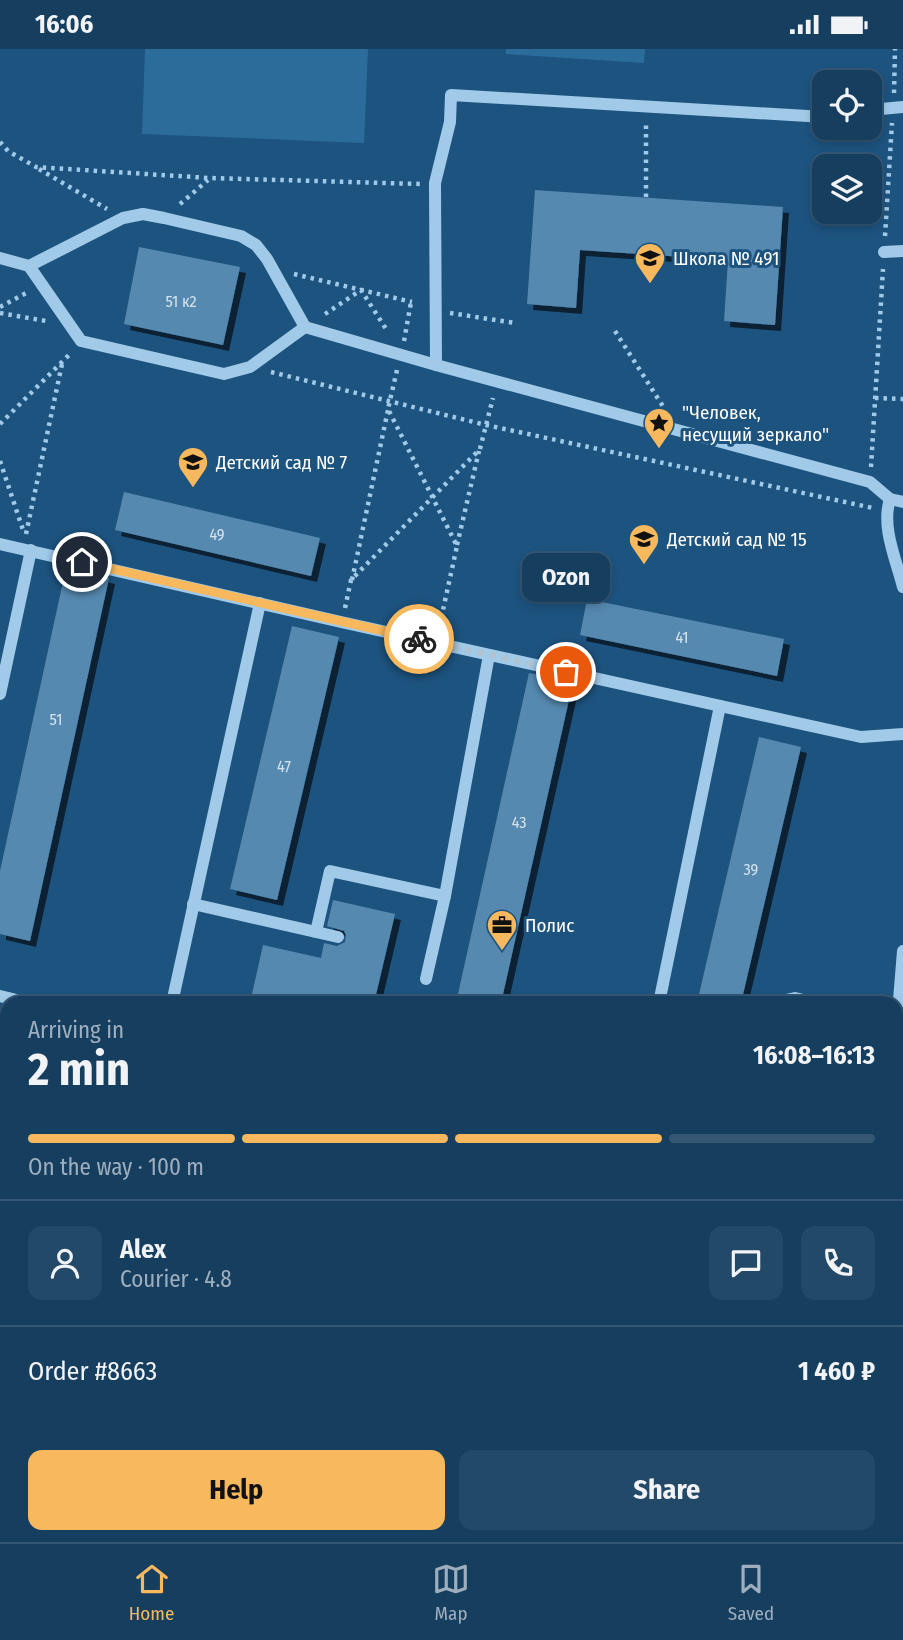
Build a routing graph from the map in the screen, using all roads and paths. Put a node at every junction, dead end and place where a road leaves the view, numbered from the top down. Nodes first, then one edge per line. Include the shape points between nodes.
1 (647, 107) junction
2 (903, 107) edge
3 (882, 109) edge
4 (812, 116) edge
5 (0, 142) edge
6 (36, 167) junction
7 (209, 179) junction
8 (435, 183) junction
9 (646, 197) dead end
10 (123, 218) junction
11 (164, 218) junction
12 (903, 251) edge
13 (884, 252) dead end
14 (0, 258) edge
15 (29, 266) junction
16 (273, 269) junction
17 (42, 284) junction
18 (361, 290) junction
19 (411, 302) junction
20 (0, 307) edge
21 (436, 308) junction
22 (0, 313) edge
23 (515, 323) dead end
24 (71, 326) junction
25 (305, 327) junction
26 (615, 331) dead end
27 (81, 340) junction
28 (401, 354) junction
29 (62, 364) junction
30 (436, 365) junction
31 (250, 367) junction
32 (498, 380) junction
33 (875, 398) dead end
34 (903, 399) edge
35 (389, 402) junction
36 (388, 409) junction
37 (0, 424) edge
38 (486, 425) junction
39 (678, 429) junction
40 (480, 449) junction
41 (0, 460) edge
42 (431, 499) junction
43 (893, 504) edge
44 (25, 537) junction
45 (0, 544) edge
46 (457, 546) junction
47 (32, 550) junction
48 (351, 580) junction
49 (903, 587) edge
50 (260, 603) junction
51 (341, 622) junction
52 (436, 643) junction
53 (489, 655) junction
54 (0, 694) edge
55 (720, 706) junction
56 (903, 734) edge
57 (445, 897) junction
58 (193, 904) junction
59 (316, 932) junction
60 (338, 937) dead end
61 (903, 951) edge
62 (426, 979) dead end
63 (173, 996) edge
64 (660, 996) edge
65 (899, 996) edge

1 - 4 street
1 - 8 street via 451,96 450,122
1 - 9 path
2 - 3 street
5 - 6 path
6 - 7 path
6 - 10 path
7 - 8 path
7 - 11 path
8 - 21 street
10 - 11 street via 143,214
10 - 15 street
11 - 16 street via 241,236 256,244
12 - 13 street
14 - 15 street
15 - 17 street
16 - 18 path
16 - 25 street
17 - 20 path
17 - 24 street
18 - 19 path
18 - 25 path
18 - 28 path
19 - 21 path
19 - 28 path
21 - 23 path
21 - 30 street
22 - 24 path
24 - 27 street
25 - 28 street
25 - 31 street
26 - 39 path
27 - 29 path
27 - 31 street via 224,374
28 - 30 street
28 - 35 path
29 - 37 path
29 - 44 path
30 - 32 street
31 - 35 path
32 - 38 path
32 - 39 street
33 - 34 path
35 - 36 path
35 - 38 path
36 - 42 path
36 - 48 path
38 - 40 path
38 - 43 path
39 - 43 street via 870,482
40 - 42 path
40 - 46 path
41 - 44 path
42 - 46 path
42 - 48 path
43 - 49 street via 887,527
44 - 47 path
45 - 47 street
46 - 52 path
47 - 50 street
47 - 54 street
48 - 51 path
50 - 51 street
50 - 58 street
51 - 52 street
52 - 53 street
53 - 55 street
53 - 57 street
55 - 56 street via 861,737
55 - 64 street
57 - 59 street via 330,871
57 - 62 street
58 - 59 street
58 - 63 street
59 - 60 street
61 - 65 street

